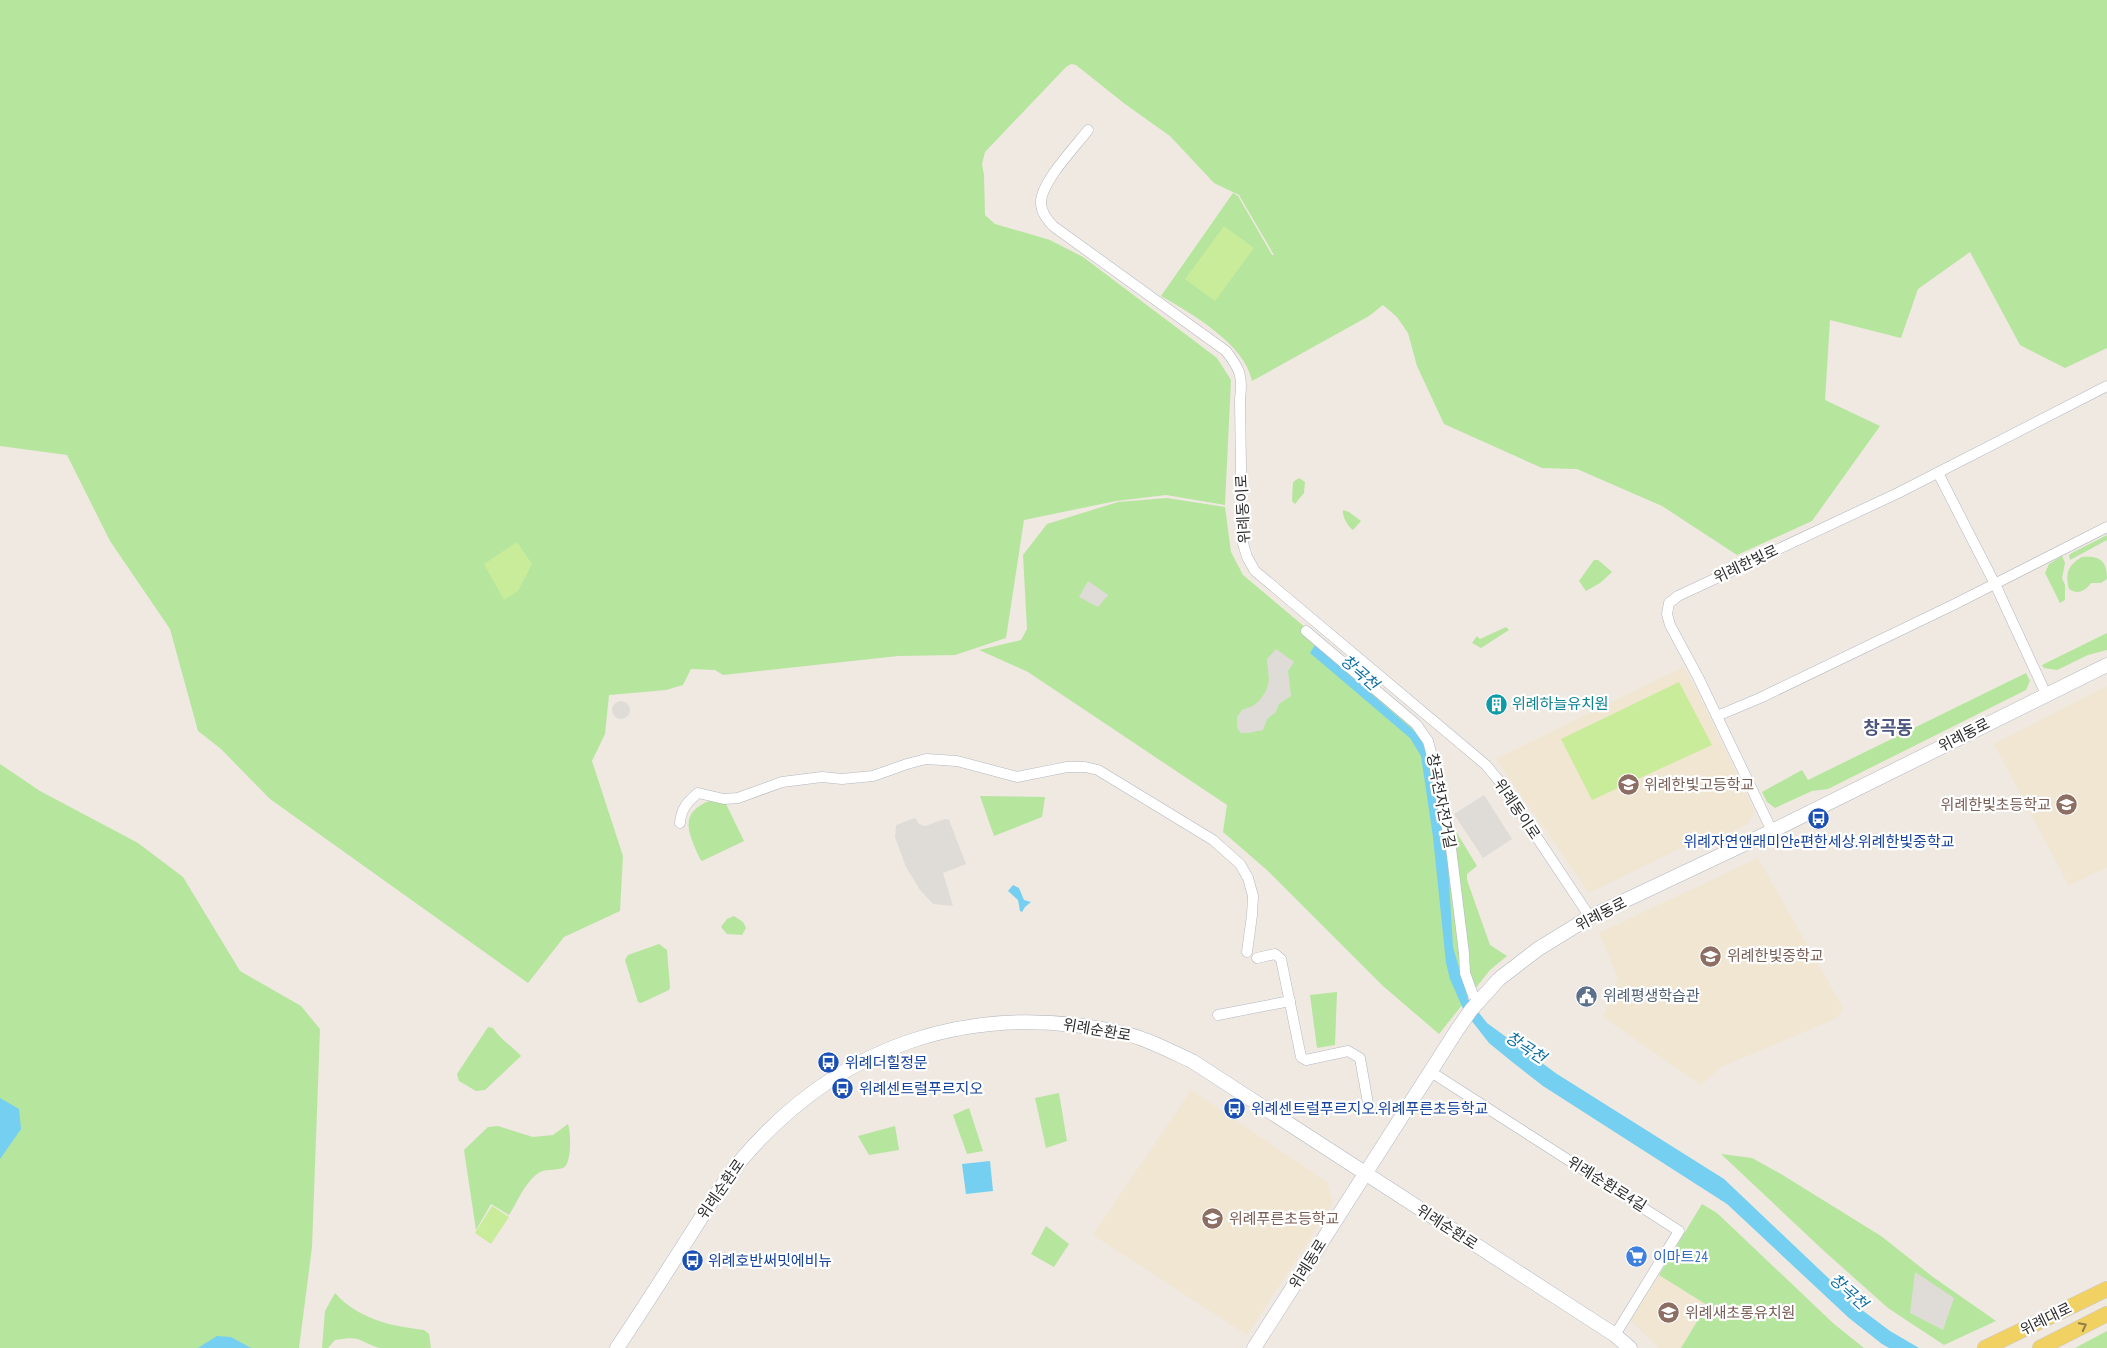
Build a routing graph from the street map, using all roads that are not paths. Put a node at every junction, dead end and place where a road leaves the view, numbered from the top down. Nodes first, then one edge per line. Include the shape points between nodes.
1 (1088, 130) dead end
2 (2107, 386) edge
3 (1938, 472) junction
4 (2107, 527) edge
5 (1994, 584) junction
6 (1306, 631) dead end
7 (2107, 665) edge
8 (2046, 694) junction
9 (1718, 716) junction
10 (680, 823) dead end
11 (1772, 831) junction
12 (1590, 917) junction
13 (1247, 952) dead end
14 (1257, 958) dead end
15 (1473, 995) dead end
16 (1290, 1001) junction
17 (1218, 1015) dead end
18 (1430, 1072) junction
19 (1369, 1109) dead end
20 (1365, 1174) junction
21 (2107, 1289) edge
22 (2107, 1314) edge
23 (1615, 1335) junction
24 (618, 1348) edge
25 (1254, 1348) edge
26 (1630, 1348) edge
27 (1984, 1348) edge
28 (2040, 1348) edge

1 - 12 street, 위례동이로 via 1046,184 1041,200 1044,216 1053,226 1226,351 1237,365 1242,380 1242,540 1255,571 1486,765
2 - 3 street, 위례한빛로
3 - 5 street
3 - 9 street, 위례한빛로 via 1668,603 1670,624
4 - 5 street
5 - 8 street
5 - 9 street
6 - 15 street, 창곡천자전거길 via 1416,724 1428,740 1450,848 1465,973
7 - 8 street, 위례동로
8 - 11 street, 위례동로
9 - 11 street, 위례한빛로
10 - 13 street via 684,806 698,792 724,799 738,798 782,782 873,776 926,759 957,761 1017,777 1052,769 1084,767 1098,770 1213,840 1240,864 1248,878 1252,896
11 - 12 street, 위례동로
12 - 18 street, 위례동로 via 1538,949 1499,979 1472,1010
14 - 16 street via 1275,954 1281,959
16 - 17 street
16 - 19 street via 1301,1057 1306,1060 1348,1051 1360,1058
18 - 20 street, 위례동로
18 - 23 street, 위례순환로4길 via 1679,1231
20 - 23 street, 위례순환로
20 - 24 street, 위례순환로 via 1192,1061 1157,1044 1120,1032 1051,1022 994,1023 913,1038 850,1067 807,1097 760,1139 723,1182
20 - 25 street, 위례동로
21 - 27 main road, 위례대로
28 -> 22 main road, 위례대로
23 - 26 street, 위례순환로

